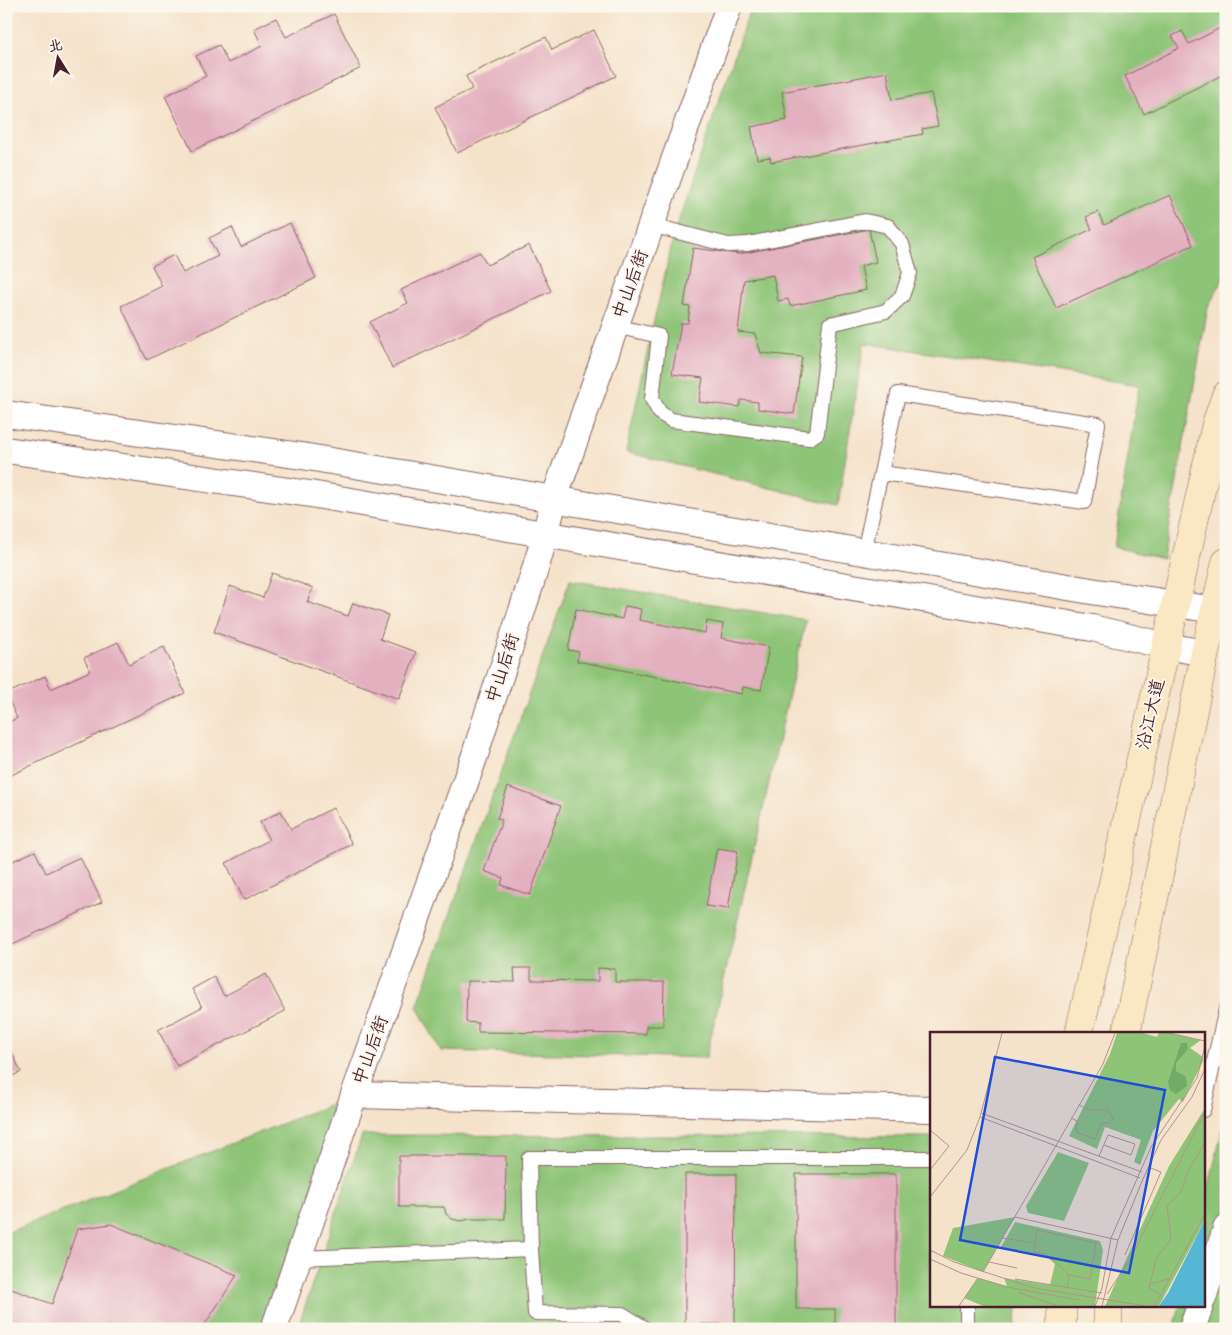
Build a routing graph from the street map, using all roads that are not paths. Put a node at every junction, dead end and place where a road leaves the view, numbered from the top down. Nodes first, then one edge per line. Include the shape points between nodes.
1 (729, 6) edge
2 (651, 225) junction
3 (615, 326) junction
4 (1226, 395) edge
5 (6, 414) edge
6 (6, 450) edge
7 (882, 473) junction
8 (554, 499) junction
9 (546, 534) junction
10 (864, 552) junction
11 (1226, 564) edge
12 (1175, 603) junction
13 (1215, 610) junction
14 (1166, 646) junction
15 (1205, 653) junction
16 (1226, 1009) edge
17 (1079, 1032) edge
18 (1126, 1032) edge
19 (1207, 1072) edge
20 (354, 1095) junction
21 (1204, 1100) edge
22 (930, 1109) edge
23 (930, 1158) edge
24 (1226, 1228) edge
25 (531, 1249) junction
26 (298, 1258) junction
27 (1204, 1295) edge
28 (967, 1308) edge
29 (1062, 1308) edge
30 (1108, 1308) edge
31 (1199, 1308) edge
32 (274, 1329) edge
33 (646, 1329) edge
34 (967, 1329) edge
35 (1062, 1329) edge
36 (1108, 1329) edge
37 (1192, 1329) edge

1 - 2 street, 中山后街
2 - 3 street, 中山后街
2 - 3 lane via 728,246 865,220 888,226 902,244 910,273 902,296 886,311 830,324 817,433 808,438 671,420 660,413 652,399 659,336
3 - 8 street, 中山后街
4 - 12 main road, 沿江大道 via 1216,424
5 - 8 street via 302,456
6 - 9 street via 310,494
7 - 7 lane via 898,394 1098,424 1084,502
7 - 10 lane
8 - 9 street, 中山后街
8 - 10 street
9 - 14 street via 1092,628
9 - 20 street, 中山后街 via 475,756
10 - 12 street
11 - 13 main road
12 - 13 street
12 - 14 main road, 沿江大道
13 - 15 main road
14 - 15 street
14 - 17 main road, 沿江大道
15 - 18 main road
16 - 19 lane
19 - 21 lane
20 - 22 street
20 - 26 street, 中山后街
23 - 25 lane via 529,1158
24 - 27 street
25 - 26 lane
25 - 33 lane via 536,1314 622,1314
26 - 32 street, 中山后街
28 - 34 lane
29 - 35 main road
30 - 36 main road
31 - 37 street

